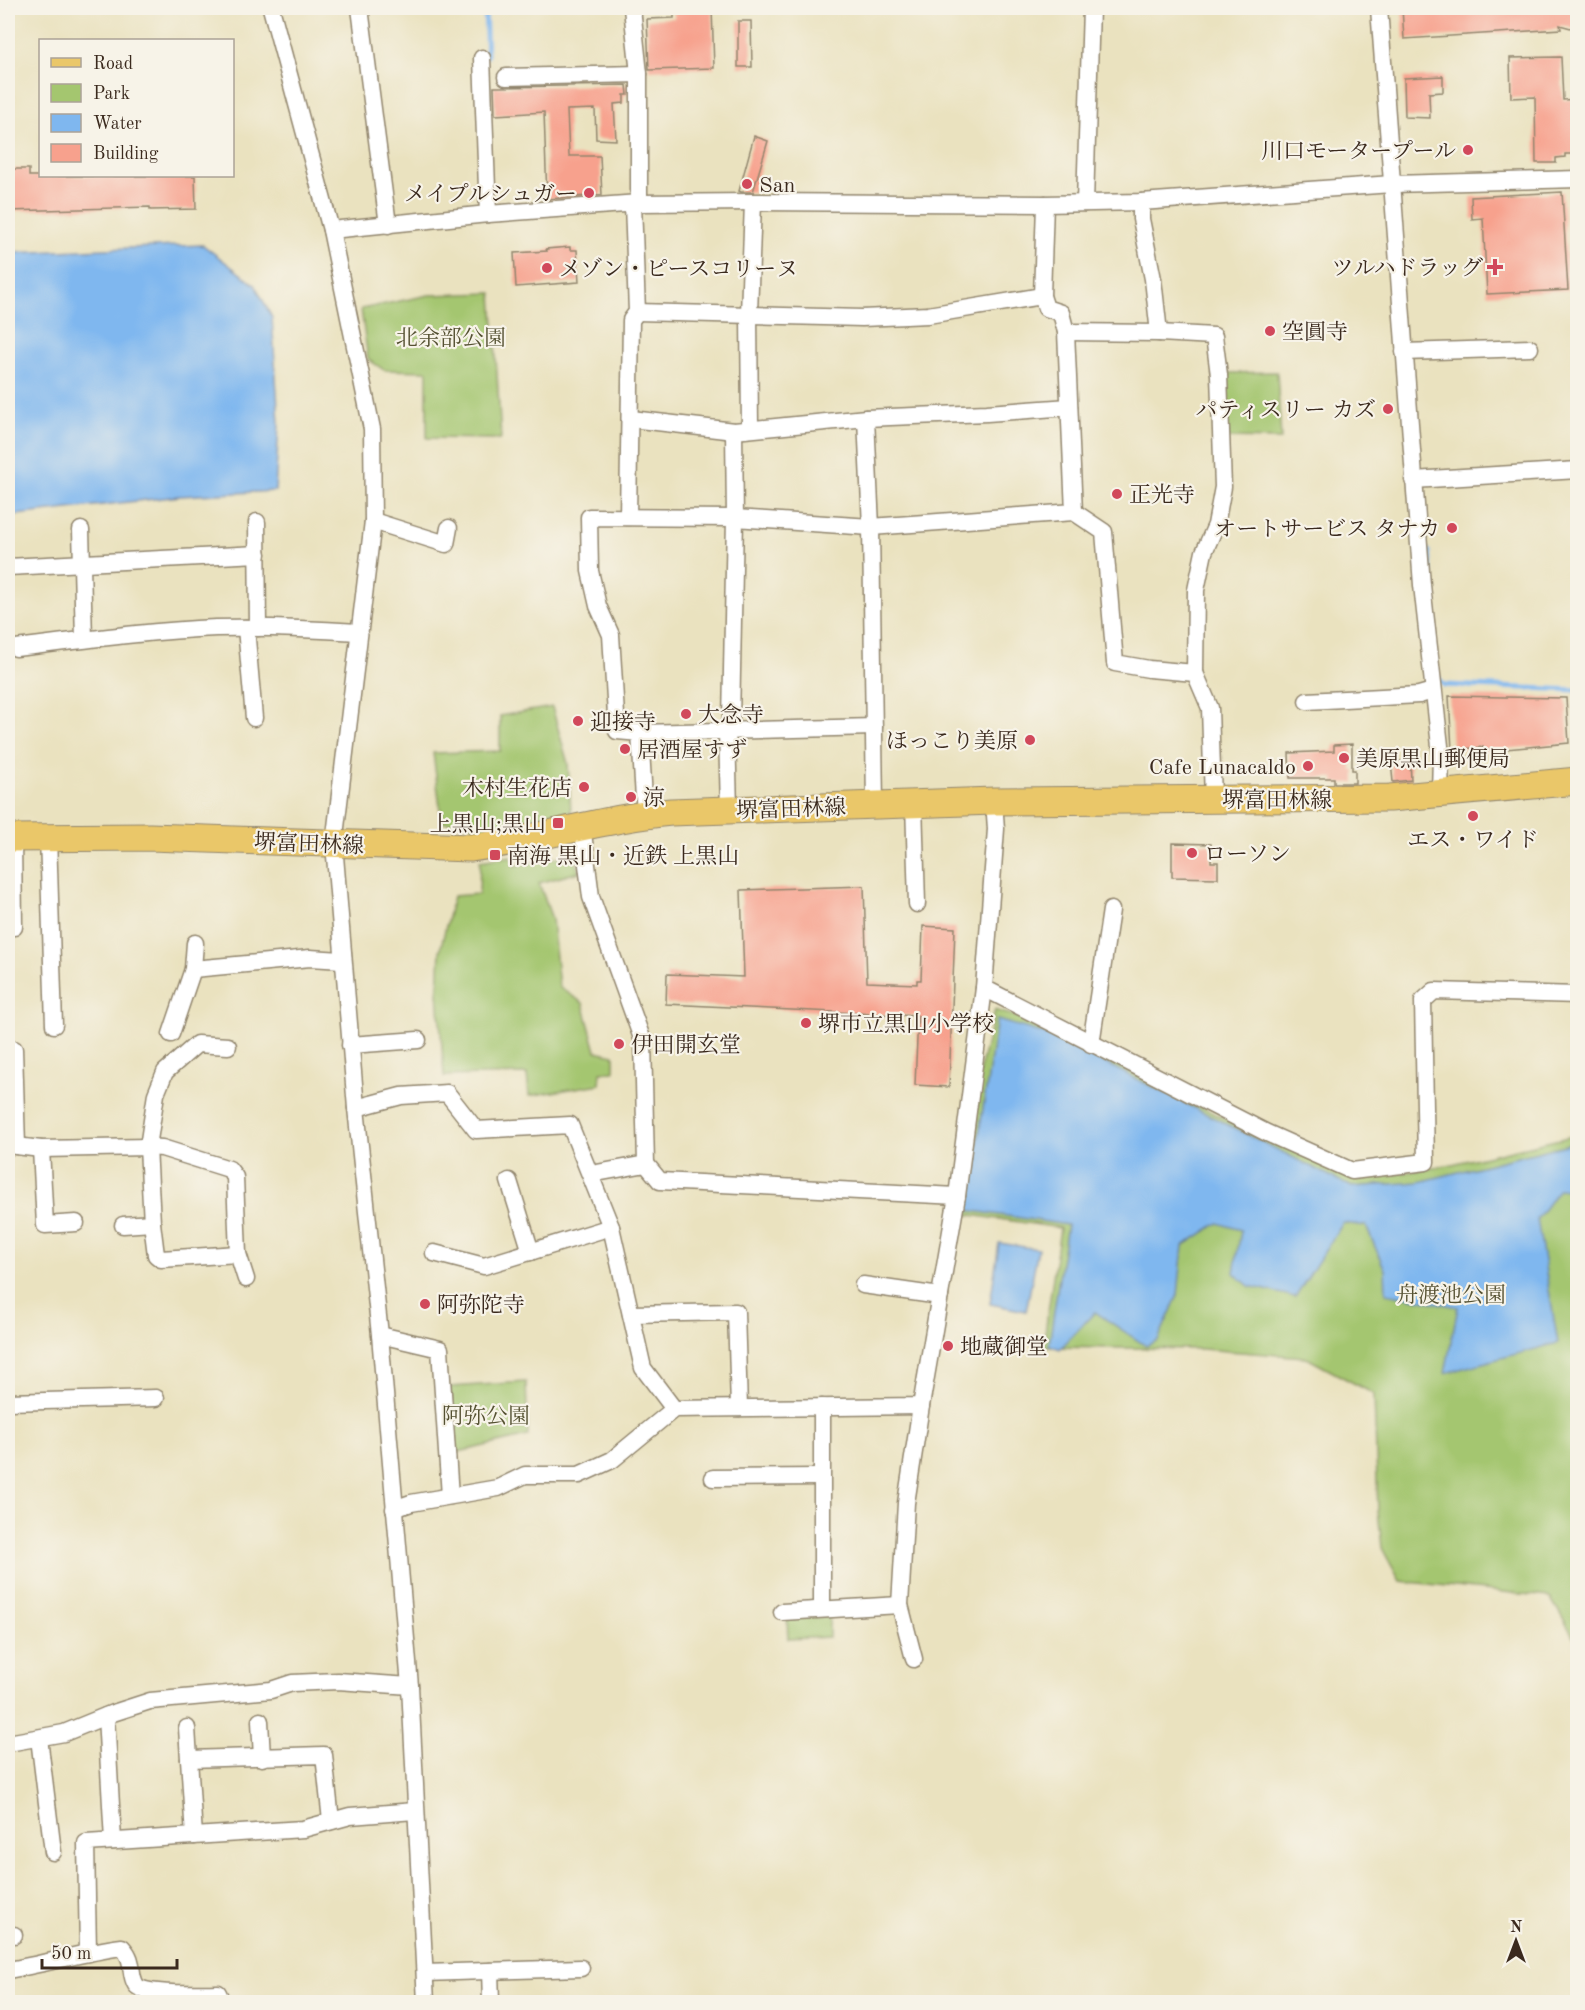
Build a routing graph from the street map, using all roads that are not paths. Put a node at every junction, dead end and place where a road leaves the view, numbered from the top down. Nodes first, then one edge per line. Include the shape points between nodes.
1 (271, 8) edge
2 (360, 8) edge
3 (632, 8) edge
4 (1091, 8) edge
5 (1379, 8) edge
6 (482, 58) dead end
7 (639, 74) junction
8 (506, 77) dead end
9 (1578, 179) edge
10 (1392, 184) junction
11 (753, 201) junction
12 (1141, 202) junction
13 (1085, 203) junction
14 (636, 204) junction
15 (1045, 204) junction
16 (488, 214) junction
17 (388, 225) junction
18 (331, 230) junction
19 (1042, 296) junction
20 (637, 312) junction
21 (749, 314) junction
22 (1066, 332) junction
23 (1159, 333) junction
24 (1530, 348) dead end
25 (1404, 352) junction
26 (1069, 407) junction
27 (866, 418) junction
28 (631, 419) junction
29 (742, 430) junction
30 (1578, 470) edge
31 (1413, 480) junction
32 (1074, 512) junction
33 (628, 517) junction
34 (735, 518) junction
35 (372, 521) junction
36 (257, 522) dead end
37 (871, 527) junction
38 (449, 528) dead end
39 (81, 530) dead end
40 (258, 554) junction
41 (82, 564) junction
42 (8, 567) edge
43 (252, 628) junction
44 (358, 632) junction
45 (84, 639) junction
46 (16, 648) dead end
47 (1195, 673) junction
48 (1433, 691) junction
49 (1307, 702) dead end
50 (254, 718) dead end
51 (874, 727) junction
52 (727, 730) junction
53 (640, 733) junction
54 (1578, 782) edge
55 (1440, 793) junction
56 (1213, 800) junction
57 (994, 801) junction
58 (914, 803) junction
59 (875, 805) junction
60 (729, 810) junction
61 (645, 814) junction
62 (582, 825) junction
63 (48, 836) junction
64 (10, 838) edge
65 (333, 844) junction
66 (917, 904) dead end
67 (1111, 910) dead end
68 (8, 927) edge
69 (195, 943) dead end
70 (342, 960) junction
71 (193, 969) junction
72 (984, 988) junction
73 (1578, 995) edge
74 (54, 1025) dead end
75 (171, 1034) dead end
76 (418, 1040) dead end
77 (1091, 1044) junction
78 (350, 1045) junction
79 (228, 1046) dead end
80 (14, 1049) dead end
81 (356, 1108) junction
82 (12, 1146) edge
83 (148, 1147) junction
84 (41, 1149) junction
85 (646, 1164) junction
86 (591, 1174) junction
87 (508, 1181) dead end
88 (957, 1196) junction
89 (76, 1223) dead end
90 (152, 1223) junction
91 (123, 1225) dead end
92 (611, 1227) junction
93 (531, 1252) junction
94 (434, 1253) dead end
95 (238, 1254) junction
96 (246, 1279) dead end
97 (863, 1285) dead end
98 (940, 1296) junction
99 (631, 1314) junction
100 (380, 1335) junction
101 (156, 1398) dead end
102 (8, 1402) edge
103 (921, 1406) junction
104 (822, 1407) junction
105 (739, 1408) junction
106 (674, 1409) junction
107 (713, 1478) dead end
108 (821, 1478) junction
109 (450, 1496) junction
110 (394, 1509) junction
111 (900, 1605) junction
112 (822, 1608) junction
113 (782, 1612) dead end
114 (914, 1659) dead end
115 (410, 1686) junction
116 (106, 1716) junction
117 (260, 1721) dead end
118 (187, 1728) dead end
119 (39, 1738) junction
120 (8, 1743) edge
121 (262, 1758) junction
122 (189, 1759) junction
123 (416, 1811) junction
124 (331, 1821) junction
125 (194, 1836) junction
126 (112, 1841) junction
127 (53, 1852) dead end
128 (88, 1951) junction
129 (581, 1968) dead end
130 (8, 1970) edge
131 (490, 1971) junction
132 (425, 1973) junction
133 (222, 2002) edge
134 (426, 2002) edge
135 (491, 2002) edge

1 - 18 street
2 - 17 street
3 - 7 street
4 - 13 street
5 - 10 street
6 - 16 street
7 - 8 street
7 - 14 street
9 - 10 street
10 - 12 street
10 - 25 street
11 - 14 street
11 - 15 street
11 - 21 street
12 - 13 street
12 - 23 street
13 - 15 street
14 - 16 street
14 - 20 street
15 - 19 street
16 - 17 street
17 - 18 street
18 - 35 street via 372,429
19 - 21 street via 928,315 862,318
19 - 22 street via 1047,308 1061,313
20 - 21 street
20 - 28 street via 631,320
21 - 29 street
22 - 23 street
22 - 26 street
23 - 47 street via 1214,336 1219,375 1223,487 1196,590
24 - 25 street
25 - 31 street
26 - 27 street
26 - 32 street
27 - 29 street
27 - 37 street
28 - 29 street
28 - 33 street
29 - 34 street
30 - 31 street
31 - 48 street
32 - 37 street
32 - 47 street via 1104,532 1115,663
33 - 34 street
33 - 53 street via 589,517 590,571 598,606 611,635 617,731
34 - 37 street
34 - 52 street via 731,721
35 - 38 street via 446,544
35 - 44 street
36 - 40 street
37 - 51 street
39 - 41 street
40 - 41 street
40 - 43 street
41 - 42 street
41 - 45 street
43 - 44 street
43 - 45 street
43 - 50 street
44 - 65 street
45 - 46 street
47 - 56 street via 1210,708
48 - 49 street
48 - 55 street via 1441,755
51 - 52 street
51 - 59 street
52 - 53 street
52 - 60 street
53 - 61 street
54 - 55 main road, 堺富田林線
55 - 56 main road, 堺富田林線 via 1390,798
56 - 57 main road, 堺富田林線
57 - 58 main road, 堺富田林線
57 - 72 street via 996,829
58 - 59 main road, 堺富田林線
58 - 66 street via 923,869
59 - 60 main road, 堺富田林線
60 - 61 main road, 堺富田林線
61 - 62 main road, 堺富田林線
62 - 65 main road, 堺富田林線 via 470,848
62 - 85 street via 591,897 643,1041
63 - 64 main road, 堺富田林線
63 - 65 main road, 堺富田林線
63 - 74 street
64 - 68 street via 14,927
65 - 70 street
67 - 77 street
69 - 71 street
70 - 71 street via 310,958
70 - 78 street
71 - 75 street
72 - 77 street
72 - 88 street
73 - 77 street via 1434,992 1423,1001 1426,1161 1352,1171 1268,1134
76 - 78 street
78 - 81 street
79 - 83 street via 197,1044 165,1072 156,1094
80 - 82 street
81 - 86 street via 401,1096 447,1093 476,1130 570,1125
81 - 100 street
82 - 84 street
83 - 84 street
83 - 90 street
83 - 95 street via 229,1169 235,1177
84 - 89 street via 45,1225
85 - 86 street
85 - 88 street via 660,1181
86 - 92 street
87 - 93 street
88 - 98 street
90 - 91 street
90 - 95 street via 156,1255 161,1259
92 - 93 street
92 - 99 street
93 - 94 street via 484,1266
95 - 96 street
97 - 98 street
98 - 103 street
99 - 105 street via 736,1312
99 - 106 street via 643,1368
100 - 109 street via 440,1349
100 - 110 street
101 - 102 street
103 - 104 street
103 - 111 street via 906,1503
104 - 105 street
104 - 108 street
105 - 106 street
106 - 109 street via 612,1460 579,1475 525,1475 498,1488
107 - 108 street
108 - 112 street
109 - 110 street
110 - 115 street
111 - 112 street
111 - 114 street
112 - 113 street
115 - 116 street via 338,1681 292,1683 271,1690 150,1701
115 - 123 street
116 - 119 street via 64,1733
116 - 126 street
117 - 121 street
118 - 122 street
119 - 120 street
119 - 127 street
121 - 122 street
121 - 124 street via 324,1755
122 - 125 street
123 - 124 street
123 - 132 street
124 - 125 street via 303,1829
125 - 126 street
126 - 128 street via 86,1843
128 - 130 street
128 - 133 street via 122,1947 129,1955 136,1986 141,1990 218,1993
129 - 131 street
131 - 132 street
131 - 135 street
132 - 134 street

